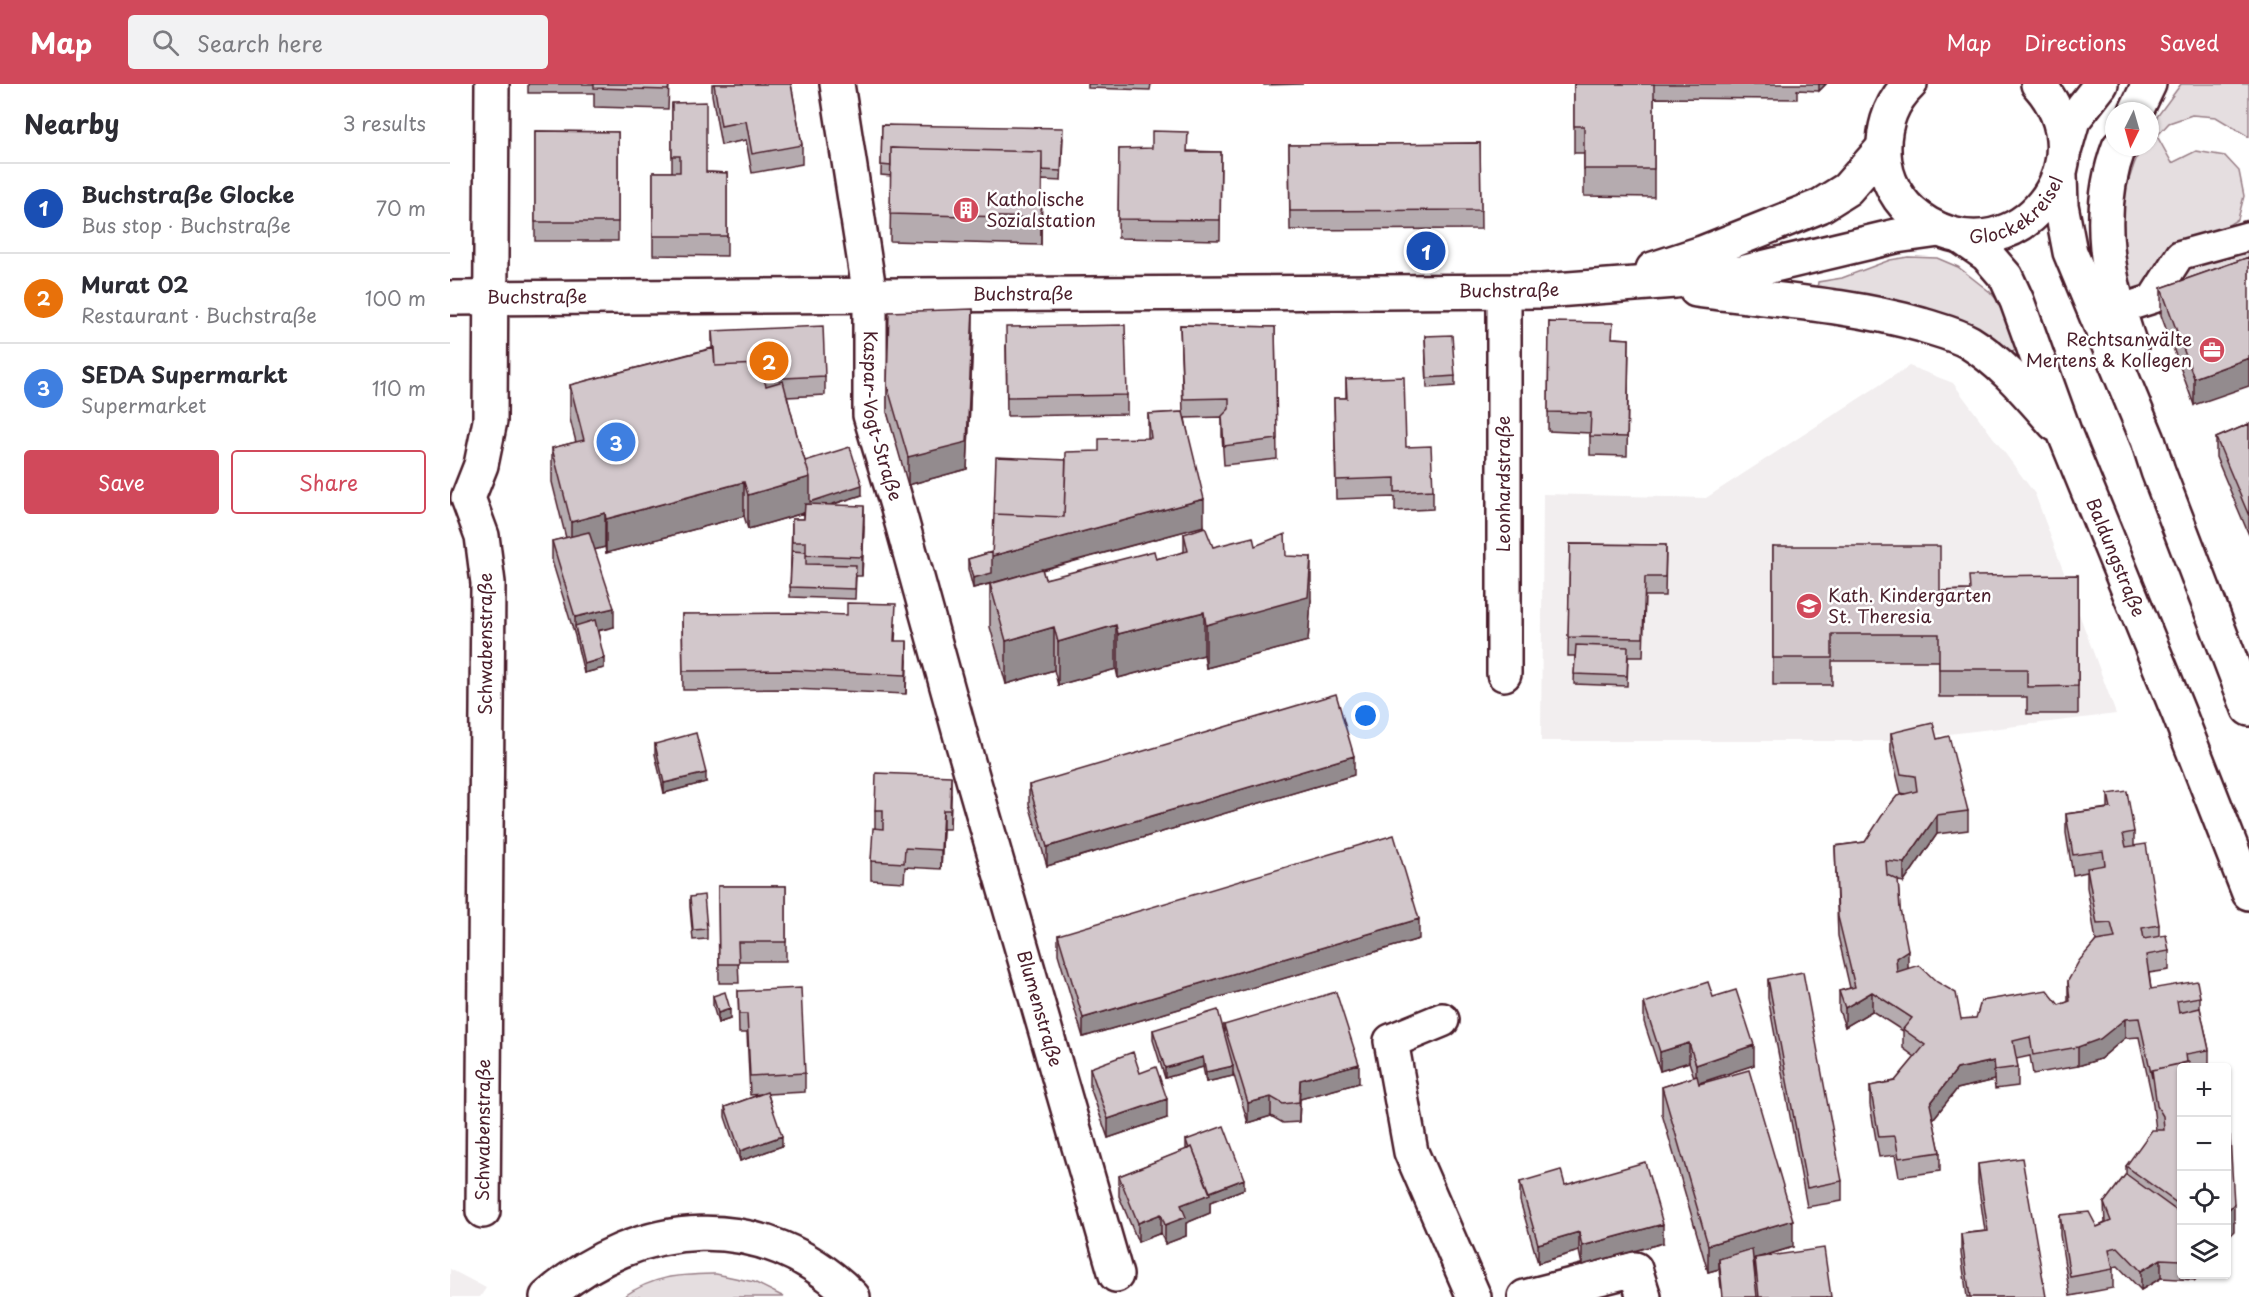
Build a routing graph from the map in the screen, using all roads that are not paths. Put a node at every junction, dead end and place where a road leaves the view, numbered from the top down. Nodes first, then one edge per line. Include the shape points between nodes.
1 (492, 84) edge
2 (837, 84) edge
3 (2038, 84) edge
4 (2101, 84) edge
5 (2149, 84) edge
6 (1904, 88) edge
7 (2140, 102) edge
8 (1883, 148) junction
9 (2116, 156) edge
10 (2062, 162) junction
11 (1950, 233) junction
12 (2249, 236) edge
13 (1647, 283) junction
14 (1597, 288) junction
15 (1504, 293) junction
16 (870, 296) junction
17 (450, 298) edge
18 (491, 298) junction
19 (2133, 305) dead end
20 (2066, 437) junction
21 (2148, 440) junction
22 (459, 499) edge
23 (1504, 674) dead end
24 (2249, 709) edge
25 (962, 741) joint
26 (2249, 893) edge
27 (1442, 1020) dead end
28 (483, 1211) dead end
29 (589, 1267) junction
30 (1116, 1275) dead end
31 (547, 1297) edge
32 (571, 1297) edge
33 (853, 1297) edge
34 (1474, 1297) edge
35 (1525, 1297) edge
36 (1644, 1297) edge

1 - 18 main road, Schwabenstraße
2 - 16 main road, Kaspar-Vogt-Straße
3 - 10 main road, Glockekreisel via 2049,96 2060,120
4 - 10 main road via 2073,120
5 - 7 main road
6 - 8 main road, Glockekreisel via 1886,120
8 - 11 main road, Glockekreisel via 1887,174 1898,197 1916,217
8 - 14 main road, Buchstraße via 1847,189 1820,206 1702,254
9 - 21 main road via 2104,212 2105,246 2119,315 2140,373
10 - 11 main road, Glockekreisel via 2048,198 2031,216 1986,237
10 - 21 main road via 2061,206 2070,252
11 - 13 main road, Buchstraße via 1896,236 1742,273
11 - 20 main road, Baldungstraße via 1987,255 2006,277
12 - 19 street via 2180,255 2152,299
13 - 14 main road, Buchstraße
13 - 20 main road via 1892,316 1939,330 1986,354 2014,378
14 - 15 main road, Buchstraße
15 - 16 main road, Buchstraße
15 - 23 main road, Leonhardstraße
16 - 18 main road, Buchstraße
16 - 25 main road, Kaspar-Vogt-Straße via 870,415
17 - 18 main road, Buchstraße
18 - 22 main road, Schwabenstraße via 490,421 481,465
20 - 26 main road, Baldungstraße
21 - 24 main road
22 - 28 main road, Schwabenstraße via 482,536 488,583
25 - 30 main road, Blumenstraße
27 - 34 main road via 1391,1041 1412,1152
29 - 31 main road
29 - 32 main road
29 - 33 main road via 658,1237 727,1234 766,1242 804,1258
35 - 36 main road via 1635,1269

